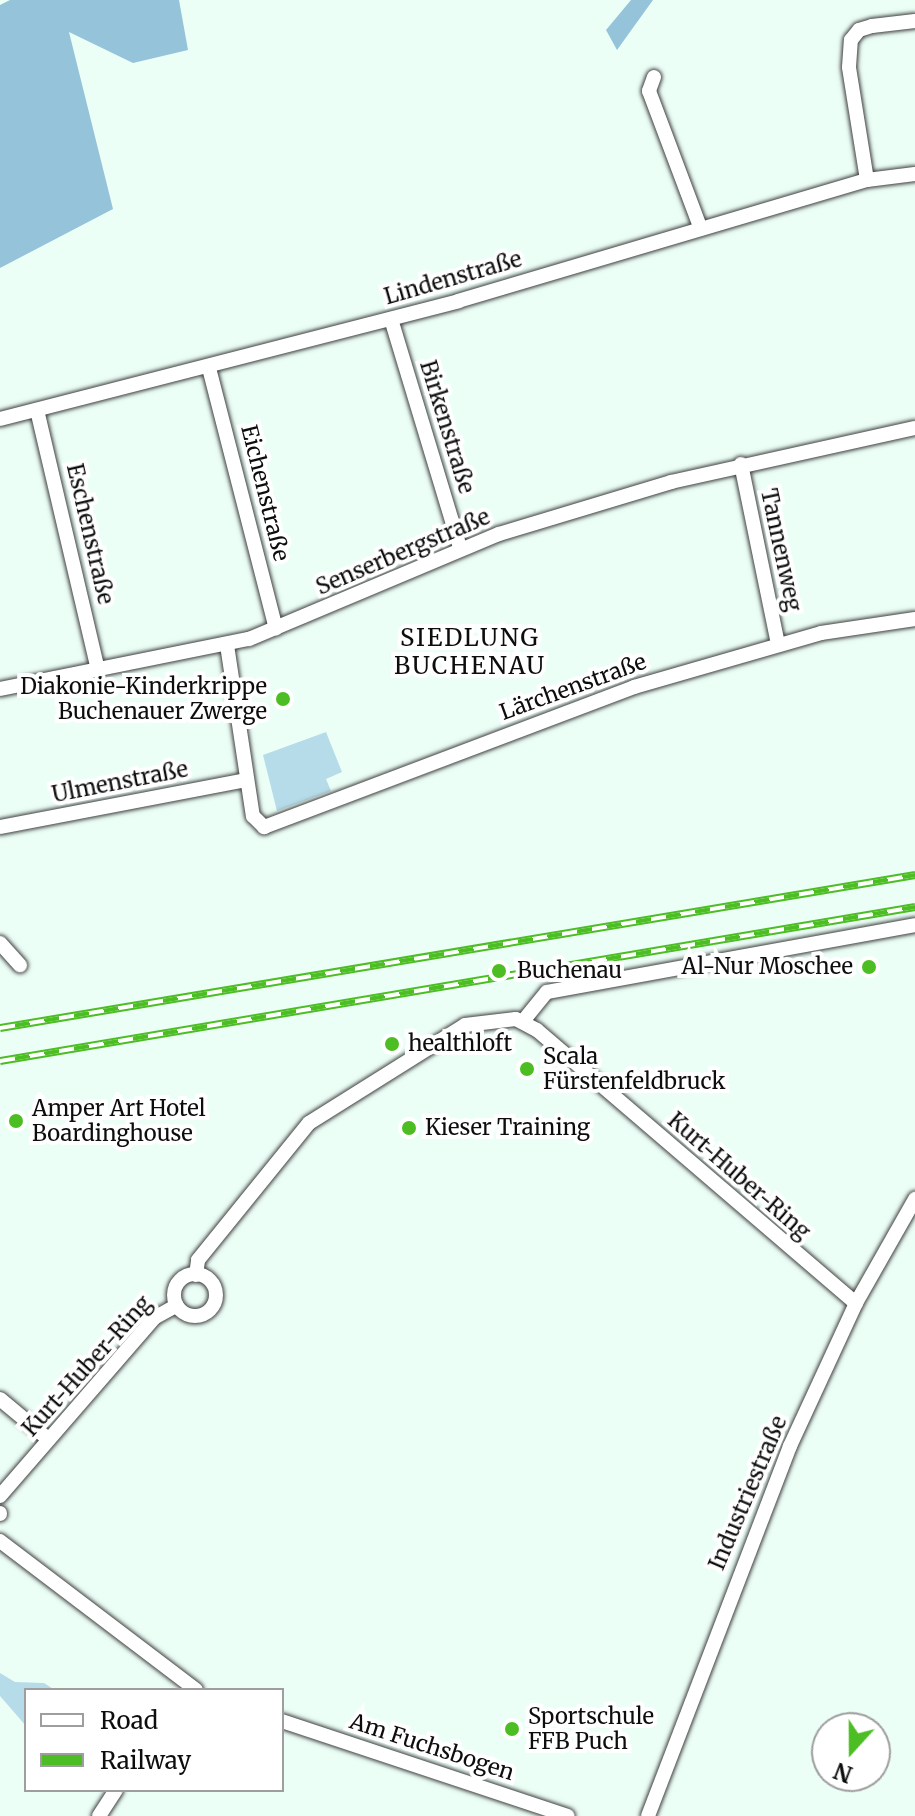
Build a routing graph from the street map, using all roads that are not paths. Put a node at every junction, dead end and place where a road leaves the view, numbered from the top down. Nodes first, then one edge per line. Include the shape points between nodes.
1 (915, 21) edge
2 (654, 77) dead end
3 (915, 174) edge
4 (867, 180) junction
5 (701, 229) junction
6 (391, 319) junction
7 (209, 368) junction
8 (37, 410) junction
9 (0, 419) edge
10 (915, 428) edge
11 (741, 464) junction
12 (460, 548) junction
13 (915, 619) edge
14 (276, 629) junction
15 (778, 644) junction
16 (227, 645) junction
17 (98, 670) junction
18 (0, 689) edge
19 (247, 780) junction
20 (0, 827) edge
21 (915, 925) edge
22 (0, 943) edge
23 (20, 965) dead end
24 (524, 1020) junction
25 (915, 1199) edge
26 (196, 1275) junction
27 (856, 1303) junction
28 (177, 1305) junction
29 (0, 1399) edge
30 (48, 1439) junction
31 (0, 1496) edge
32 (0, 1541) edge
33 (188, 1688) edge
34 (284, 1722) edge
35 (115, 1792) edge
36 (99, 1816) edge
37 (568, 1816) edge
38 (648, 1816) edge

1 - 4 street via 863,28 851,40 850,81
2 - 5 street via 649,91
3 - 4 street, Lindenstraße
4 - 5 street, Lindenstraße
5 - 6 street, Lindenstraße
6 - 7 street, Lindenstraße
6 - 12 street, Birkenstraße
7 - 8 street, Lindenstraße
7 - 14 street, Eichenstraße
8 - 9 street, Lindenstraße
8 - 17 street, Eschenstraße
10 - 11 street, Senserbergstraße
11 - 12 street, Senserbergstraße
11 - 15 street, Tannenweg
12 - 14 street, Senserbergstraße
13 - 15 street, Lärchenstraße
14 - 16 street, Senserbergstraße
15 - 19 street, Lärchenstraße via 634,687 272,826 256,824
16 - 17 street, Senserbergstraße
16 - 19 street
17 - 18 street, Senserbergstraße
19 - 20 street, Ulmenstraße
21 - 24 street via 547,992
22 - 23 street
24 - 26 street via 465,1025 309,1123 198,1260
24 - 27 street, Kurt-Huber-Ring
25 - 27 street, Industriestraße
26 - 28 street via 177,1285
26 - 28 street via 215,1290 206,1322
27 - 38 street, Industriestraße via 750,1543
28 - 30 street, Kurt-Huber-Ring via 154,1318
29 - 30 street
30 - 31 street, Kurt-Huber-Ring
32 - 33 street
34 - 37 street, Am Fuchsbogen
35 - 36 street

